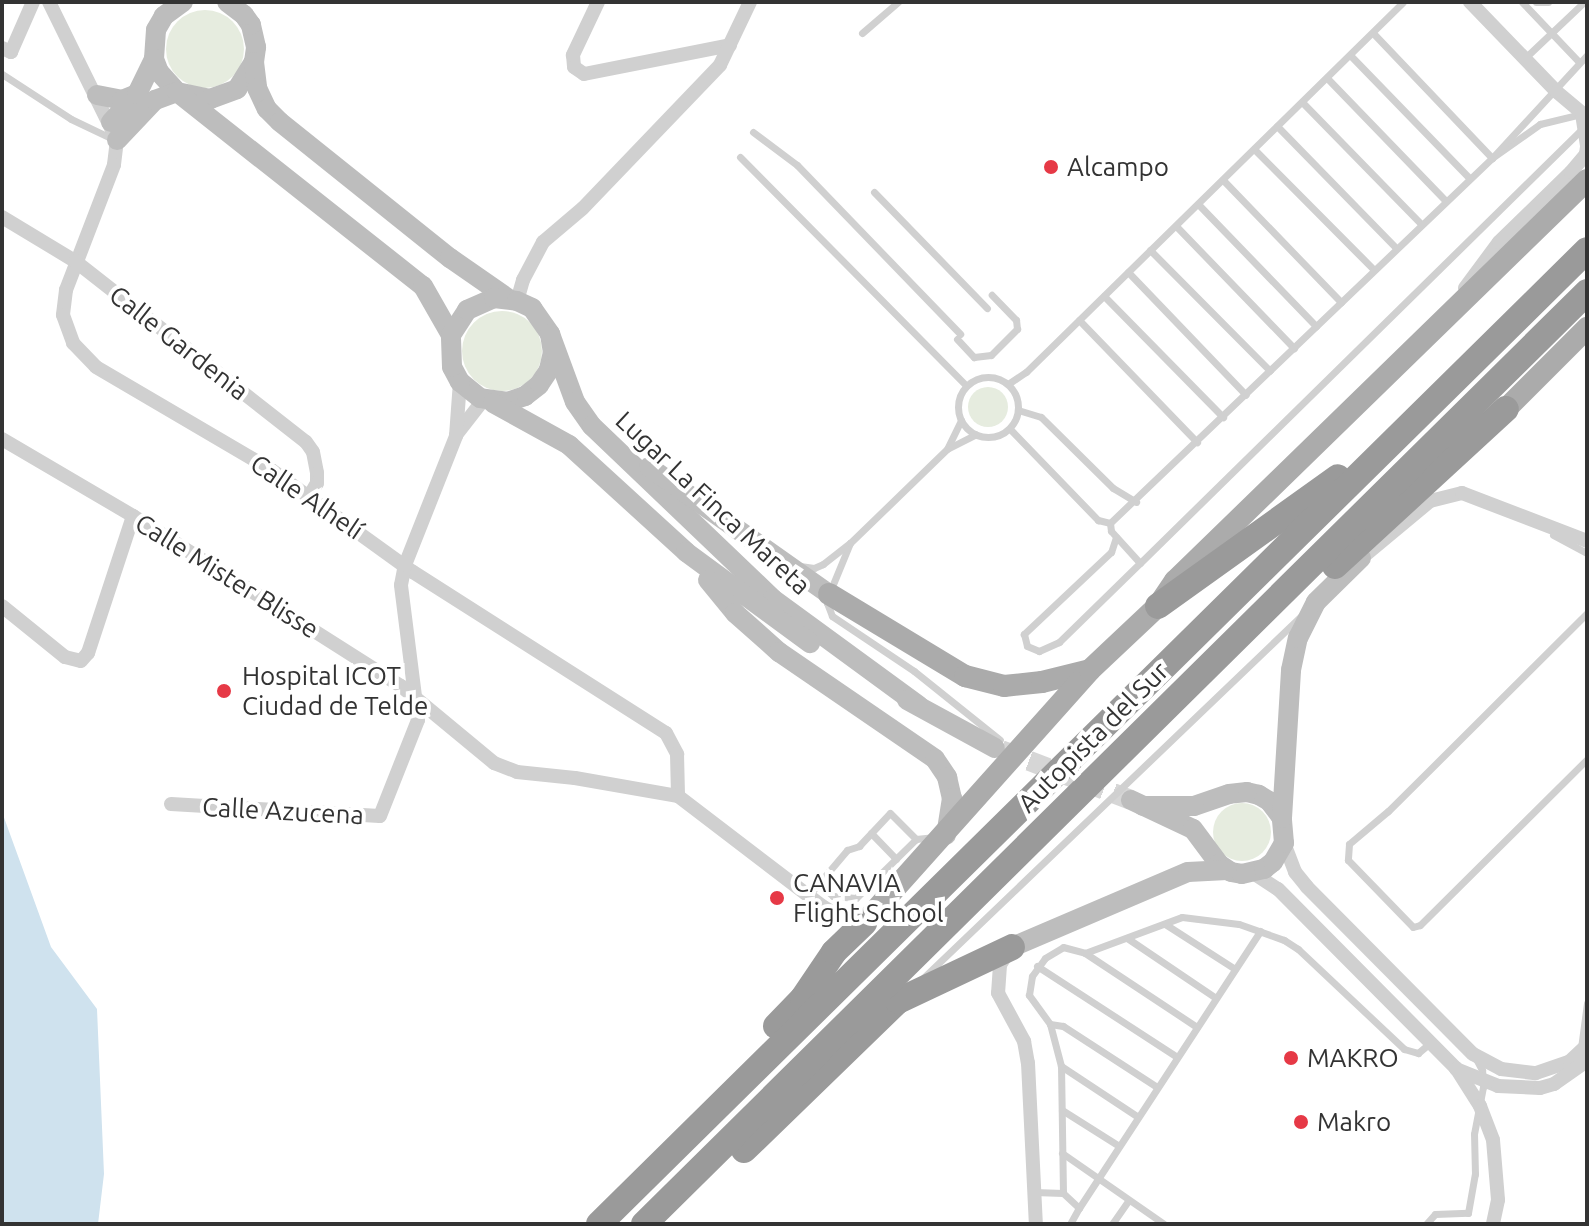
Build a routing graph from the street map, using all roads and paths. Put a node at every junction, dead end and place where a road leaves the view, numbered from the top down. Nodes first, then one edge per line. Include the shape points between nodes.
1 (33, 2) edge
2 (49, 2) edge
3 (227, 2) edge
4 (598, 2) edge
5 (750, 2) edge
6 (898, 2) edge
7 (1403, 2) edge
8 (1470, 2) edge
9 (1522, 2) edge
10 (1536, 2) edge
11 (1548, 2) edge
12 (1584, 2) edge
13 (178, 3) edge
14 (244, 8) edge
15 (862, 33) dead end
16 (1373, 33) junction
17 (1552, 33) junction
18 (730, 45) junction
19 (6, 50) edge
20 (1350, 55) junction
21 (1587, 55) edge
22 (1525, 58) junction
23 (154, 59) junction
24 (254, 62) junction
25 (1579, 62) junction
26 (2, 74) edge
27 (1327, 78) junction
28 (177, 92) junction
29 (1557, 92) junction
30 (137, 94) junction
31 (97, 95) junction
32 (1302, 102) junction
33 (1585, 118) edge
34 (1277, 126) junction
35 (114, 131) junction
36 (753, 132) dead end
37 (1587, 147) edge
38 (1254, 149) junction
39 (740, 157) dead end
40 (1492, 158) junction
41 (1469, 178) junction
42 (1223, 180) junction
43 (1587, 180) edge
44 (874, 192) dead end
45 (1445, 200) junction
46 (1198, 204) junction
47 (2, 217) edge
48 (1421, 224) junction
49 (1176, 226) junction
50 (1396, 248) junction
51 (1150, 250) junction
52 (1587, 250) edge
53 (75, 261) junction
54 (1374, 270) junction
55 (1128, 272) junction
56 (1587, 292) edge
57 (992, 295) dead end
58 (1104, 296) junction
59 (513, 300) junction
60 (1341, 302) junction
61 (987, 308) dead end
62 (1079, 320) junction
63 (1316, 326) junction
64 (1587, 328) edge
65 (550, 334) junction
66 (451, 335) junction
67 (1429, 336) junction
68 (1294, 348) junction
69 (1270, 371) junction
70 (460, 382) junction
71 (1008, 384) junction
72 (967, 386) junction
73 (1246, 395) junction
74 (487, 400) junction
75 (1506, 409) junction
76 (1018, 410) junction
77 (1223, 417) junction
78 (961, 420) junction
79 (1010, 429) junction
80 (976, 434) junction
81 (456, 436) junction
82 (1397, 436) junction
83 (2, 439) edge
84 (1197, 442) junction
85 (619, 448) junction
86 (947, 449) junction
87 (310, 495) junction
88 (1136, 502) junction
89 (133, 516) junction
90 (1525, 516) junction
91 (1110, 523) junction
92 (1116, 537) junction
93 (1587, 541) edge
94 (850, 543) junction
95 (686, 552) junction
96 (1587, 553) edge
97 (1358, 560) junction
98 (789, 563) junction
99 (1140, 563) junction
100 (405, 565) junction
101 (829, 594) junction
102 (1316, 602) junction
103 (2, 606) edge
104 (1158, 606) junction
105 (1587, 613) edge
106 (1090, 670) junction
107 (417, 701) junction
108 (919, 706) junction
109 (1164, 711) junction
110 (998, 745) joint
111 (1587, 759) edge
112 (678, 796) junction
113 (171, 804) dead end
114 (1282, 818) junction
115 (871, 833) junction
116 (946, 835) junction
117 (916, 839) junction
118 (1284, 843) junction
119 (896, 859) junction
120 (1227, 870) junction
121 (1253, 873) junction
122 (818, 883) junction
123 (809, 896) junction
124 (822, 906) junction
125 (864, 923) junction
126 (1165, 924) junction
127 (1260, 931) junction
128 (1127, 938) junction
129 (1012, 947) junction
130 (834, 952) junction
131 (1085, 953) junction
132 (1037, 966) junction
133 (1235, 969) junction
134 (1216, 998) junction
135 (898, 1001) junction
136 (1587, 1003) edge
137 (1050, 1024) junction
138 (1197, 1027) junction
139 (1430, 1043) junction
140 (1585, 1052) edge
141 (1473, 1054) junction
142 (1177, 1057) junction
143 (1061, 1066) junction
144 (1456, 1068) junction
145 (1483, 1082) junction
146 (1157, 1087) junction
147 (1480, 1106) junction
148 (1062, 1110) junction
149 (1138, 1117) junction
150 (1119, 1146) junction
151 (1062, 1153) junction
152 (1097, 1180) junction
153 (1034, 1192) junction
154 (1063, 1193) junction
155 (1128, 1201) junction
156 (1079, 1208) junction
157 (1159, 1223) edge
158 (578, 1224) edge
159 (599, 1224) edge
160 (644, 1224) edge
161 (666, 1224) edge
162 (1036, 1224) edge
163 (1070, 1224) edge
164 (1112, 1224) edge
165 (1426, 1224) edge
166 (1493, 1224) edge

1 - 19 street
2 - 31 street
3 - 14 street
4 - 18 street via 573,55 574,67 584,74
5 - 18 street
6 - 15 lane
7 - 16 lane
8 - 22 street
9 - 17 lane
10 - 11 lane
12 - 17 lane
13 - 23 street via 156,30
14 - 24 street, Lugar La Finca Mareta via 255,35
16 - 20 lane
16 - 40 lane
17 - 22 lane
17 - 25 lane
18 - 59 street via 708,78 583,208 543,242
20 - 27 lane
20 - 41 lane
21 - 25 lane
22 - 29 street
23 - 28 street
23 - 30 street
24 - 28 street via 247,77 224,96 200,99
24 - 59 street, Lugar La Finca Mareta via 257,88 280,122 450,258
25 - 29 lane
26 - 35 lane via 71,119
27 - 32 lane
27 - 45 lane
28 - 35 street via 155,100
28 - 66 street via 423,286
29 - 33 street
29 - 40 lane
30 - 31 street via 122,100
30 - 35 street
31 - 35 street
32 - 34 lane
32 - 48 lane
33 - 37 street
33 - 40 lane via 1540,124
33 - 99 lane
34 - 38 lane
34 - 50 lane
35 - 53 street, Calle Alhelí via 114,165
36 - 57 lane via 797,165 974,357 991,355 1017,329 1016,320
37 - 67 street via 1571,172 1499,242
38 - 42 lane
38 - 54 lane
39 - 72 lane
40 - 41 lane
41 - 45 lane
42 - 46 lane
42 - 60 lane
43 - 67 main road
44 - 61 lane
45 - 48 lane
46 - 49 lane
46 - 63 lane
47 - 53 street, Calle Gardenia
48 - 50 lane
49 - 51 lane
49 - 68 lane
50 - 54 lane
51 - 55 lane
51 - 69 lane
52 - 82 highway, Autopista del Sur
53 - 87 street, Calle Gardenia via 306,442 317,473
53 - 87 street, Calle Alhelí via 63,315 73,343 96,367
54 - 60 lane
55 - 58 lane
55 - 73 lane
56 - 109 highway, Autopista del Sur
58 - 62 lane
58 - 77 lane
59 - 65 street, Lugar La Finca Mareta via 532,308
59 - 66 street via 494,298 467,310
60 - 63 lane
62 - 71 lane
62 - 84 lane
63 - 68 lane
64 - 75 main road
65 - 74 street via 553,352 539,385 508,402
65 - 85 street, Lugar La Finca Mareta via 575,402 592,426
66 - 70 street via 452,367
67 - 104 main road via 1222,534
68 - 69 lane
69 - 73 lane
70 - 74 street, Lugar La Finca Mareta
70 - 81 street, Calle Azucena
71 - 72 lane via 983,377
71 - 76 lane
72 - 78 lane via 959,401
73 - 77 lane
74 - 81 street, Calle Azucena
74 - 95 street, Lugar La Finca Mareta via 569,445
75 - 97 street
75 - 109 highway via 1293,607
76 - 79 lane
76 - 88 lane via 1041,417 1113,488
77 - 84 lane
78 - 80 lane
78 - 86 lane
79 - 80 lane via 994,437
79 - 91 lane via 1098,520
80 - 86 lane
81 - 100 street, Calle Azucena
82 - 104 highway
82 - 159 highway, Autopista del Sur
83 - 89 street, Calle Mister Blisse
84 - 88 lane
85 - 98 street
85 - 108 street, Lugar La Finca Mareta via 773,599
86 - 94 lane
87 - 100 street, Calle Alhelí
88 - 91 lane
89 - 103 street via 81,661 65,657
89 - 107 street, Calle Mister Blisse
90 - 93 street
90 - 96 lane
90 - 97 street via 1478,497 1448,495 1430,501
91 - 92 lane
92 - 99 lane
92 - 99 lane via 1111,552 1024,634 1027,646 1039,651 1059,642
94 - 98 lane via 814,568
94 - 101 lane
95 - 108 street, Lugar La Finca Mareta via 798,635
95 - 116 street via 735,613 779,652 935,759 952,798
97 - 102 street
98 - 101 street
100 - 107 street, Calle Azucena via 401,585
100 - 112 street, Calle Alhelí via 666,733 677,754
101 - 106 main road via 965,676 1004,686
101 - 110 lane via 832,616 914,671
102 - 114 street via 1298,638 1291,670
102 - 135 lane
104 - 106 main road
105 - 111 lane via 1349,844 1348,860 1413,927 1420,925
106 - 116 main road
107 - 112 street, Calle Mister Blisse via 494,763 517,772
107 - 113 street, Calle Azucena via 418,720 380,816
108 - 110 street, Lugar La Finca Mareta
109 - 160 highway, Autopista del Sur
112 - 123 street, Calle Mister Blisse
114 - 118 street
114 - 120 street via 1269,801 1247,792 1194,806 1137,803 1193,829
115 - 117 lane via 890,813
115 - 119 lane
115 - 122 lane via 847,850
116 - 117 lane
116 - 125 main road
117 - 119 lane
118 - 121 street via 1273,862
118 - 141 street via 1307,887
119 - 122 lane via 856,898 833,896
120 - 121 street
120 - 129 street via 1188,872
121 - 139 street via 1278,889
122 - 123 lane
123 - 124 street, Calle Mister Blisse
124 - 125 street, Calle Mister Blisse via 845,920
124 - 130 street, Calle Mister Blisse via 839,933
125 - 130 highway
126 - 127 lane via 1196,917
126 - 128 lane
126 - 133 lane
127 - 133 lane
127 - 139 lane via 1298,949 1404,1049 1418,1053
128 - 131 lane
128 - 134 lane
129 - 135 highway
129 - 153 street via 1000,965 998,993 1024,1041 1028,1063
130 - 158 highway via 803,998
131 - 132 lane via 1063,947
131 - 138 lane
132 - 137 lane via 1029,995
132 - 142 lane
133 - 134 lane
134 - 138 lane
135 - 161 highway
136 - 140 lane
137 - 143 lane
137 - 146 lane via 1063,1026
138 - 142 lane
139 - 144 street
140 - 141 street via 1536,1073 1501,1069
140 - 145 street via 1554,1084 1540,1088
141 - 145 lane
142 - 146 lane
143 - 148 lane
143 - 149 lane
144 - 145 street
144 - 147 street
145 - 147 lane
146 - 149 lane
147 - 165 lane via 1468,1213 1435,1214
147 - 166 street via 1498,1171
148 - 150 lane
148 - 151 lane
149 - 150 lane
150 - 152 lane
151 - 152 lane
151 - 154 lane
152 - 155 lane
152 - 156 lane
153 - 154 lane
153 - 162 street
154 - 156 lane
155 - 157 lane
155 - 164 lane
156 - 163 lane

